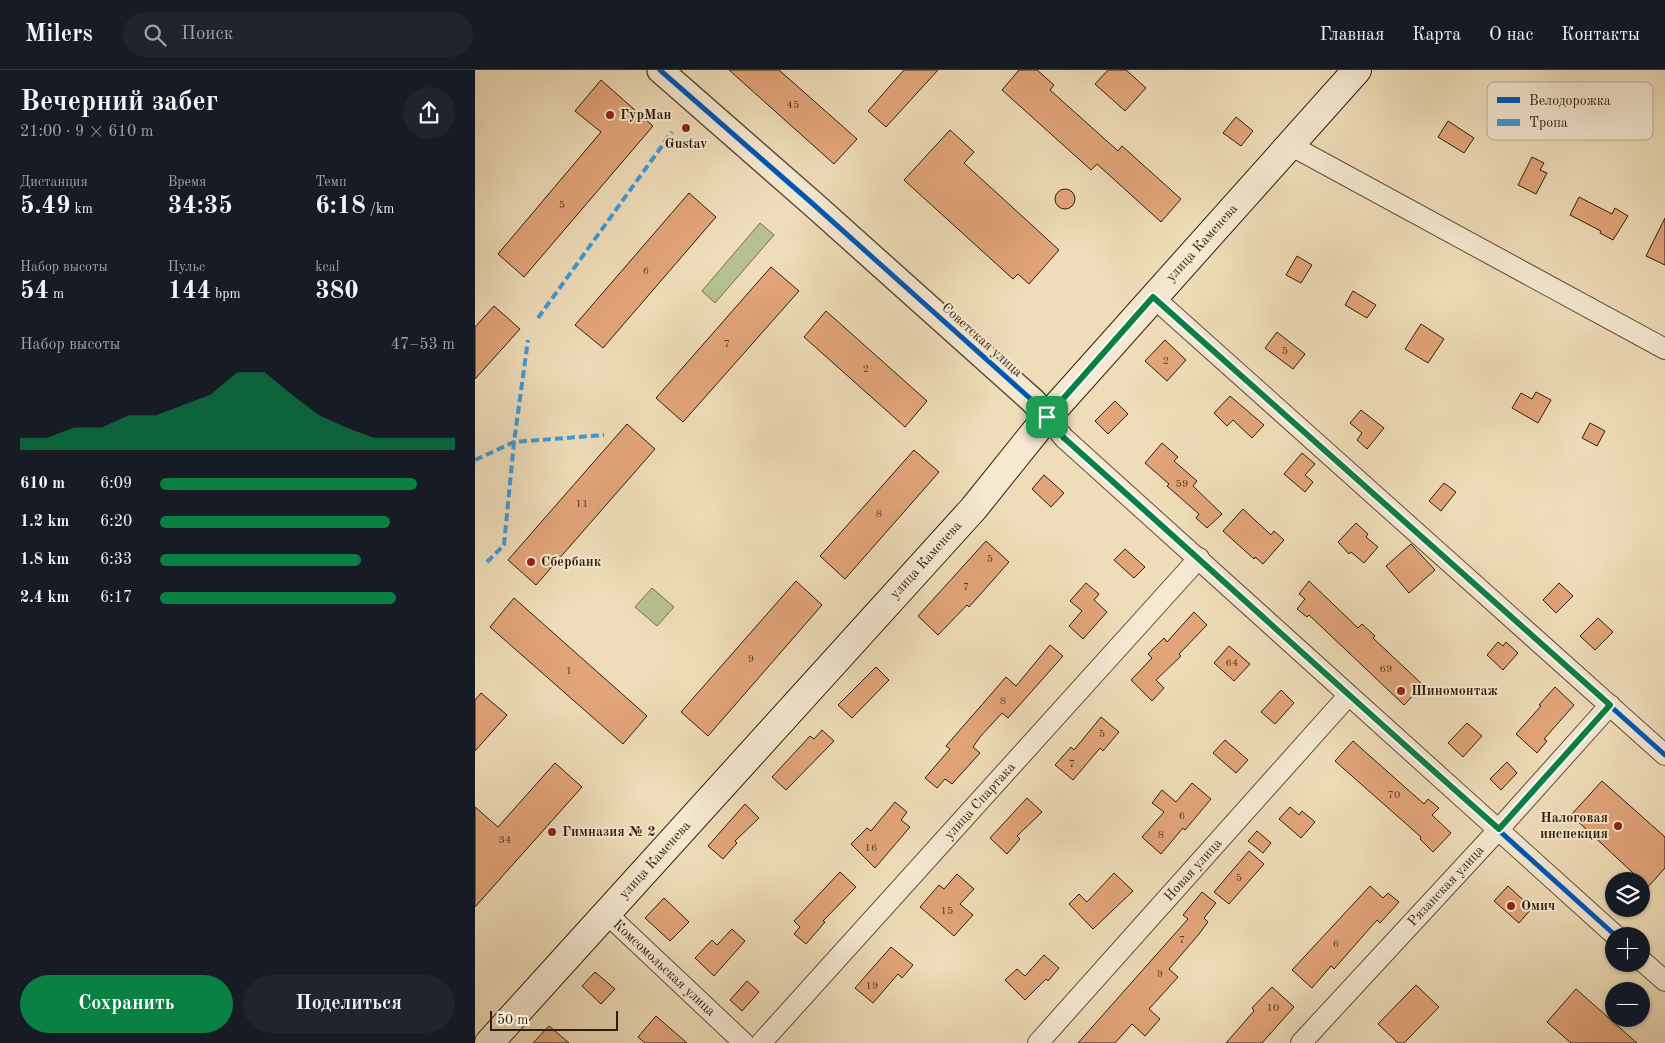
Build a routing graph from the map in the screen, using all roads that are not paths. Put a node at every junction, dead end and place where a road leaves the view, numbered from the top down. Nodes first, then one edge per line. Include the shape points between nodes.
1 (660, 70) edge
2 (1357, 70) edge
3 (1290, 145) junction
4 (1153, 297) junction
5 (1665, 350) edge
6 (1047, 417) junction
7 (1199, 558) junction
8 (1348, 696) junction
9 (1610, 705) junction
10 (1665, 755) edge
11 (1499, 829) junction
12 (607, 913) junction
13 (1606, 927) edge
14 (1650, 968) edge
15 (1665, 982) edge
16 (489, 1043) edge
17 (744, 1043) edge
18 (761, 1043) edge
19 (1038, 1043) edge
20 (1301, 1043) edge

1 - 6 street, Советская улица via 1033,401
2 - 3 main road, улица Каменева
3 - 4 main road, улица Каменева
3 - 5 street
4 - 6 main road, улица Каменева
4 - 9 street
6 - 7 street, Советская улица via 1064,438
6 - 12 main road, улица Каменева via 973,508
7 - 8 street, Советская улица
7 - 18 street, улица Спартака
8 - 11 street, Советская улица
8 - 19 street, Новая улица
9 - 10 street
9 - 11 street, Рязанская улица
11 - 13 street, Советская улица
11 - 20 street, Рязанская улица
12 - 16 main road, улица Каменева
12 - 17 street, Комсомольская улица
14 - 15 street

